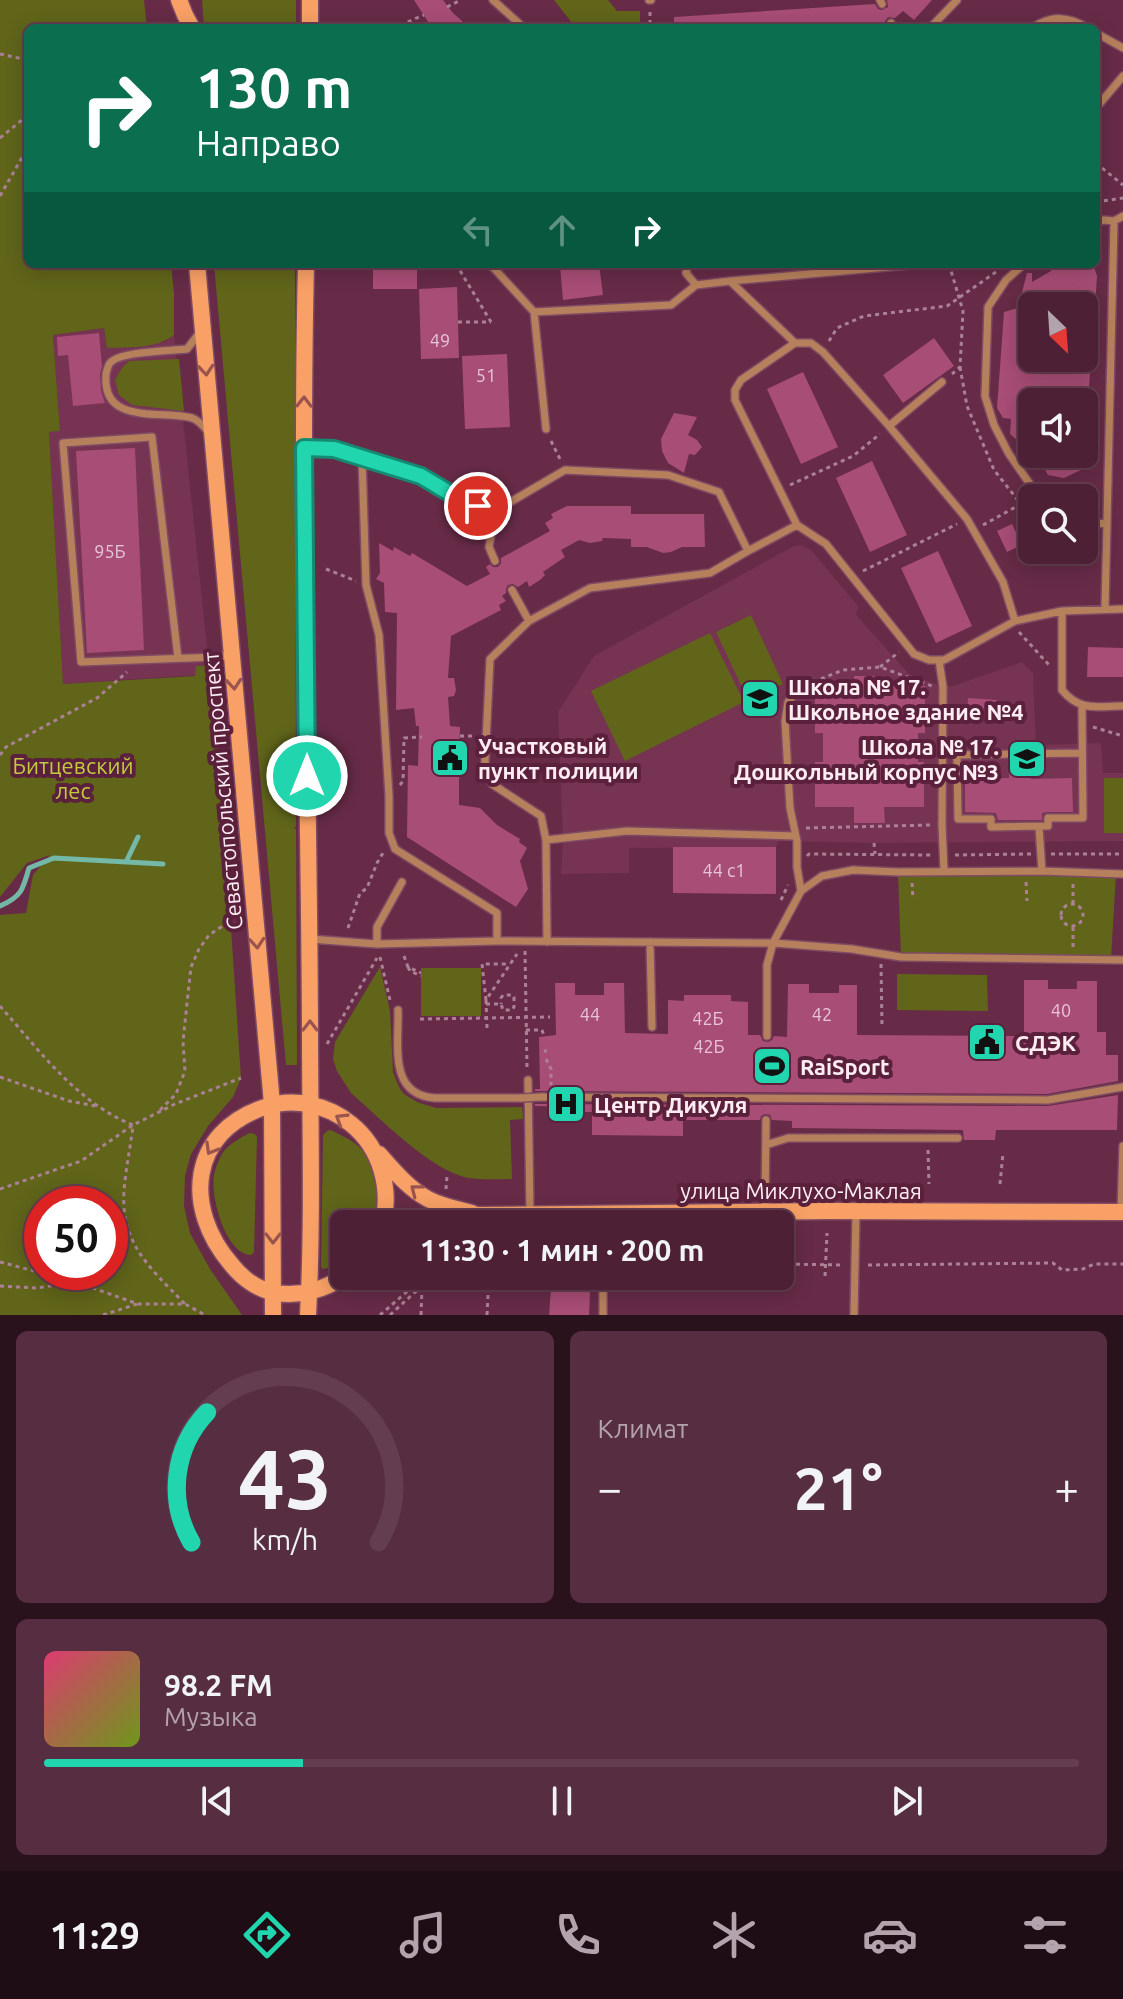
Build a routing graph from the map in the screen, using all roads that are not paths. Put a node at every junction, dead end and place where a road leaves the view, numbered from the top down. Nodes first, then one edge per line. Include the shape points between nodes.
1 (178, 0) edge
2 (493, 0) edge
3 (957, 0) edge
4 (178, 24) edge
5 (190, 24) edge
6 (520, 24) edge
7 (934, 24) edge
8 (1042, 24) edge
9 (1081, 24) edge
10 (1100, 35) edge
11 (1123, 48) edge
12 (1123, 76) edge
13 (1100, 103) edge
14 (1123, 216) edge
15 (1100, 221) edge
16 (1114, 221) junction
17 (197, 268) edge
18 (306, 268) edge
19 (494, 268) edge
20 (687, 268) edge
21 (876, 268) edge
22 (1020, 268) edge
23 (730, 281) junction
24 (696, 285) junction
25 (534, 312) junction
26 (202, 329) junction
27 (795, 343) junction
28 (942, 382) road end
29 (889, 426) junction
30 (546, 429) road end
31 (211, 435) junction
32 (304, 448) junction
33 (362, 457) junction
34 (1030, 484) edge
35 (495, 511) junction
36 (1098, 523) edge
37 (1107, 524) junction
38 (797, 525) junction
39 (748, 551) junction
40 (495, 561) dead end
41 (512, 590) dead end
42 (1105, 608) junction
43 (1123, 609) edge
44 (1062, 611) junction
45 (529, 621) junction
46 (1015, 621) junction
47 (232, 655) junction
48 (178, 658) junction
49 (939, 660) junction
50 (812, 683) road end
51 (1082, 706) junction
52 (1123, 706) edge
53 (1082, 753) junction
54 (1039, 827) junction
55 (794, 832) junction
56 (546, 840) junction
57 (944, 871) junction
58 (1042, 871) junction
59 (1123, 874) edge
60 (402, 882) dead end
61 (801, 891) junction
62 (534, 907) dead end
63 (546, 909) junction
64 (310, 939) junction
65 (497, 941) junction
66 (547, 942) junction
67 (650, 942) junction
68 (773, 943) junction
69 (377, 944) junction
70 (1123, 960) edge
71 (398, 1010) dead end
72 (652, 1027) dead end
73 (767, 1036) dead end
74 (528, 1080) road end
75 (1123, 1087) edge
76 (272, 1104) junction
77 (310, 1104) junction
78 (766, 1120) dead end
79 (958, 1138) dead end
80 (367, 1141) junction
81 (766, 1145) junction
82 (1123, 1146) edge
83 (1123, 1158) edge
84 (385, 1210) edge
85 (460, 1210) edge
86 (530, 1210) edge
87 (765, 1210) edge
88 (856, 1211) junction
89 (794, 1212) edge
90 (1122, 1212) edge
91 (330, 1286) edge
92 (603, 1290) edge
93 (309, 1292) junction
94 (273, 1293) junction
95 (273, 1315) edge
96 (308, 1315) edge
97 (603, 1315) edge
98 (854, 1315) edge

1 - 4 main road
1 - 5 main road
2 - 6 lane
3 - 7 lane
8 - 9 lane via 1056,18
10 - 11 lane
12 - 13 lane
14 - 16 lane
15 - 16 lane
16 - 37 lane
17 - 26 main road, Севастопольский проспект
32 -> 18 main road
19 - 25 lane
20 - 24 lane
21 - 23 lane
22 - 34 lane via 988,307 985,396 994,425
23 - 24 lane
23 - 27 lane
24 - 25 lane via 671,305
25 - 30 lane
26 -> 31 main road, Севастопольский проспект
26 - 31 lane via 187,349 123,356 110,363 107,395 127,411 195,419
27 - 29 lane via 811,343 823,352
27 - 38 lane via 741,380 735,400
28 - 29 lane
29 - 46 lane via 967,519 1003,582
31 - 47 main road, Севастопольский проспект
32 - 33 lane
32 - 64 main road
33 - 35 lane via 421,476 461,500
33 - 65 lane via 366,585 379,635 389,833 395,849 497,913
35 - 39 lane via 565,470 668,475 719,492
35 - 40 lane via 489,547
36 - 37 lane
37 - 42 lane
38 - 39 lane
38 - 49 lane via 826,544 914,654
39 - 45 lane via 710,573 590,588
41 - 45 lane
42 - 43 lane
42 - 44 lane
44 - 46 lane
44 - 51 lane via 1062,690
45 - 56 lane via 490,659 485,762 492,784 541,816
46 - 49 lane
47 - 48 lane
47 -> 76 main road, Севастопольский проспект
48 - 48 lane via 81,662 63,443 152,437
49 - 57 lane
50 - 55 lane via 788,702 785,721
51 - 52 lane
51 - 53 lane
53 - 54 lane via 1083,818 1048,818 1048,826
53 - 54 lane via 957,755 958,819 991,819 991,827
54 - 58 lane
55 - 56 lane via 627,831
55 - 61 lane
56 - 63 lane
57 - 58 lane
57 - 61 lane via 853,870 822,876
58 - 59 lane
60 - 69 lane via 377,927
61 - 68 lane
62 - 63 lane
63 - 66 lane
64 - 69 lane
77 -> 64 main road
65 - 66 lane
65 - 69 lane
66 - 67 lane
67 - 68 lane
67 - 72 lane
68 - 70 lane via 901,957
68 - 73 lane via 767,965
71 - 75 lane, bridge via 399,1069 408,1088 424,1097 1048,1100
74 - 86 lane
76 - 77 main road
76 -> 94 main road, Севастопольский проспект
76 -> 94 main road via 249,1112 212,1143 200,1182 213,1240 237,1272
80 -> 77 main road, улица Миклухо-Маклая via 342,1118
77 - 93 main road
78 - 81 lane
79 - 81 lane via 788,1138
80 - 84 main road via 385,1181
85 -> 80 main road, улица Миклухо-Маклая via 416,1192
81 - 87 lane
82 - 83 lane
83 - 90 lane
88 - 89 main road, улица Миклухо-Маклая
88 - 90 main road, улица Миклухо-Маклая
88 - 98 lane
91 - 93 main road
92 - 97 lane
93 - 94 main road
93 - 96 main road
94 - 95 main road, Севастопольский проспект

